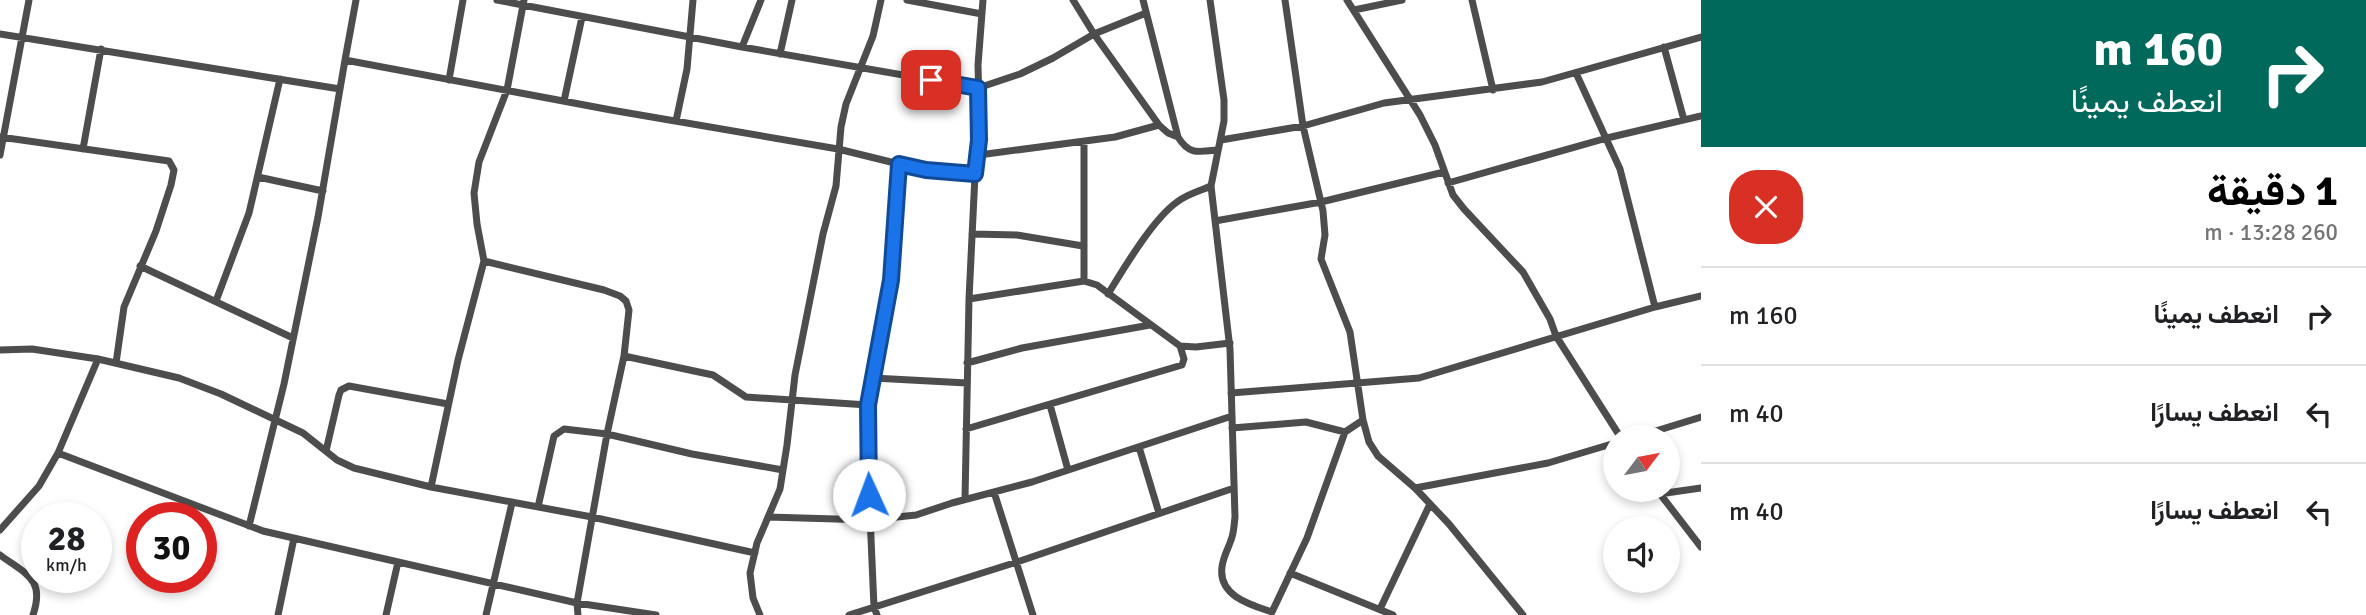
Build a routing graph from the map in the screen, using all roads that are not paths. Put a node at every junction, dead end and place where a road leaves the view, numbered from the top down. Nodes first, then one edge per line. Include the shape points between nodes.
1 (29, 0) edge
2 (356, 0) edge
3 (463, 0) edge
4 (497, 0) edge
5 (693, 0) edge
6 (761, 0) edge
7 (792, 0) edge
8 (881, 0) edge
9 (907, 0) edge
10 (983, 0) edge
11 (1073, 0) edge
12 (1143, 0) edge
13 (1210, 0) edge
14 (1284, 0) edge
15 (1347, 0) edge
16 (1402, 0) edge
17 (1472, 0) edge
18 (524, 2) edge
19 (1354, 10) junction
20 (1146, 13) junction
21 (982, 14) junction
22 (582, 17) junction
23 (0, 34) edge
24 (1094, 34) junction
25 (22, 36) junction
26 (1701, 37) edge
27 (691, 38) junction
28 (742, 47) junction
29 (1664, 47) junction
30 (102, 49) junction
31 (780, 54) junction
32 (345, 60) junction
33 (860, 68) junction
34 (1577, 73) junction
35 (280, 79) junction
36 (449, 80) junction
37 (978, 88) junction
38 (340, 89) junction
39 (507, 90) junction
40 (1493, 90) junction
41 (564, 101) junction
42 (1410, 101) junction
43 (1701, 116) edge
44 (1684, 120) junction
45 (676, 121) junction
46 (1159, 125) junction
47 (1303, 126) junction
48 (1178, 136) junction
49 (1, 138) edge
50 (1607, 138) junction
51 (1221, 140) junction
52 (1084, 142) junction
53 (83, 149) junction
54 (838, 149) junction
55 (1217, 150) junction
56 (0, 155) edge
57 (979, 155) junction
58 (899, 164) junction
59 (1444, 172) junction
60 (975, 174) junction
61 (258, 177) junction
62 (1448, 183) junction
63 (1212, 186) junction
64 (323, 191) junction
65 (1321, 202) junction
66 (1215, 221) junction
67 (972, 234) junction
68 (1083, 246) junction
69 (484, 261) junction
70 (140, 266) junction
71 (1084, 281) junction
72 (1108, 294) junction
73 (1701, 296) edge
74 (969, 299) junction
75 (216, 301) junction
76 (1655, 307) junction
77 (1150, 325) junction
78 (1556, 337) junction
79 (293, 338) junction
80 (1230, 343) junction
81 (1180, 346) junction
82 (0, 350) edge
83 (624, 356) junction
84 (98, 359) junction
85 (116, 363) junction
86 (967, 363) junction
87 (873, 378) junction
88 (967, 383) junction
89 (1358, 383) junction
90 (1231, 393) junction
91 (792, 399) junction
92 (448, 404) junction
93 (868, 405) junction
94 (1050, 405) junction
95 (1232, 416) junction
96 (1701, 417) edge
97 (275, 419) junction
98 (1363, 420) junction
99 (1613, 425) edge
100 (1675, 425) edge
101 (1232, 428) junction
102 (966, 429) junction
103 (1345, 432) junction
104 (607, 434) junction
105 (1139, 447) junction
106 (1603, 447) edge
107 (326, 451) junction
108 (58, 453) junction
109 (783, 470) junction
110 (1068, 470) junction
111 (430, 487) junction
112 (1234, 488) junction
113 (1415, 488) junction
114 (1701, 488) edge
115 (1680, 490) edge
116 (994, 492) junction
117 (965, 499) junction
118 (1666, 502) edge
119 (512, 503) junction
120 (1430, 503) junction
121 (538, 507) junction
122 (1159, 513) junction
123 (592, 517) junction
124 (768, 517) junction
125 (869, 520) junction
126 (249, 526) junction
127 (0, 530) edge
128 (294, 538) junction
129 (1701, 547) edge
130 (755, 553) junction
131 (0, 555) edge
132 (398, 562) junction
133 (1017, 562) junction
134 (1290, 573) junction
135 (493, 583) junction
136 (577, 603) junction
137 (1380, 609) junction
138 (876, 611) edge
139 (1271, 613) edge
140 (643, 614) edge
141 (33, 615) edge
142 (278, 615) edge
143 (386, 615) edge
144 (486, 615) edge
145 (578, 615) edge
146 (656, 615) edge
147 (760, 615) edge
148 (849, 615) edge
149 (1033, 615) edge
150 (1393, 615) edge
151 (1523, 615) edge

1 - 25 street
2 - 32 street
3 - 36 street
4 - 18 street
5 - 27 street
6 - 28 street
7 - 31 street
8 - 33 street
9 - 21 street
10 - 21 street
11 - 24 street
12 - 20 street
13 - 51 street via 1224,100
14 - 47 street
15 - 19 street
16 - 19 street
17 - 40 street
18 - 22 street
18 - 39 street
19 - 42 street
20 - 24 street
20 - 48 street
21 - 37 street
22 - 27 street
22 - 41 street
23 - 25 street
24 - 37 street via 1031,69
24 - 46 street
25 - 30 street
25 - 49 street
26 - 29 street
27 - 28 street
27 - 45 street
28 - 31 street
29 - 34 street
29 - 44 street
30 - 35 street
30 - 53 street
31 - 33 street
32 - 36 street
32 - 38 street
33 - 37 street
33 - 54 street via 846,104
34 - 40 street
34 - 50 street
35 - 38 street
35 - 61 street
36 - 39 street
37 - 57 street
38 - 64 street
39 - 41 street
39 - 69 street via 479,162 474,193
40 - 42 street
41 - 45 street
42 - 47 street via 1384,103
42 - 59 street
43 - 44 street
44 - 50 street
45 - 54 street
46 - 48 street
46 - 52 street
47 - 51 street
47 - 65 street
48 - 55 street via 1193,153
49 - 53 street
49 - 56 street
50 - 62 street
50 - 76 street via 1620,169
51 - 55 street
52 - 57 street
52 - 68 street
53 - 70 street via 173,163 171,185
54 - 58 street
54 - 91 street via 836,186
55 - 63 street
57 - 60 street
58 - 60 street
58 - 87 street via 891,280
59 - 62 street
59 - 65 street
60 - 67 street
61 - 64 street
61 - 75 street
62 - 78 street via 1464,209 1523,272
63 - 66 street
63 - 72 street via 1176,202 1133,254
64 - 79 street
65 - 66 street
65 - 89 street via 1325,235 1321,259 1350,332
66 - 80 street
67 - 68 street via 1017,235
67 - 74 street
68 - 71 street
69 - 83 street via 620,296 629,310
69 - 92 street
70 - 75 street
70 - 85 street via 124,307
71 - 72 street
71 - 74 street
72 - 77 street
73 - 76 street
74 - 86 street
75 - 79 street
76 - 78 street
77 - 81 street
77 - 86 street via 1022,348
78 - 89 street via 1419,378
78 - 99 street
79 - 97 street
80 - 81 street
80 - 90 street
81 - 94 street via 1182,365
82 - 84 street via 32,349
83 - 91 street via 713,375 746,397
83 - 104 street
84 - 85 street
84 - 108 street
85 - 97 street via 179,378
86 - 88 street
87 - 88 street
87 - 93 street
88 - 102 street
89 - 90 street
89 - 98 street
90 - 95 street
91 - 93 street
91 - 109 street
92 - 107 street via 349,386 339,395
92 - 111 street
93 - 125 street
94 - 102 street
94 - 110 street
95 - 101 street
95 - 105 street
96 - 100 street
97 - 107 street
97 - 126 street
98 - 103 street
98 - 113 street via 1378,456
101 - 103 street via 1307,422
101 - 112 street
102 - 117 street
103 - 134 street
104 - 109 street
104 - 121 street via 558,430
104 - 123 street
105 - 110 street
105 - 122 street
106 - 113 street via 1548,463
107 - 111 street via 354,468
108 - 126 street
108 - 127 street via 39,486
109 - 124 street
110 - 116 street
111 - 119 street
112 - 122 street
112 - 139 street via 1232,538 1221,569 1224,582 1243,603
113 - 120 street
114 - 115 street
116 - 117 street
116 - 133 street
117 - 125 street via 916,515
118 - 129 street
119 - 121 street
119 - 135 street
120 - 137 street
120 - 151 street
121 - 123 street
122 - 133 street
123 - 130 street
123 - 136 street
124 - 125 street
124 - 130 street
125 - 138 street
126 - 128 street
128 - 132 street
128 - 142 street
130 - 147 street via 750,573
131 - 141 street via 38,589
132 - 135 street
132 - 143 street
133 - 138 street
133 - 149 street
134 - 137 street
134 - 139 street
135 - 136 street
135 - 144 street
136 - 140 street
136 - 145 street
137 - 150 street
138 - 148 street
140 - 146 street

